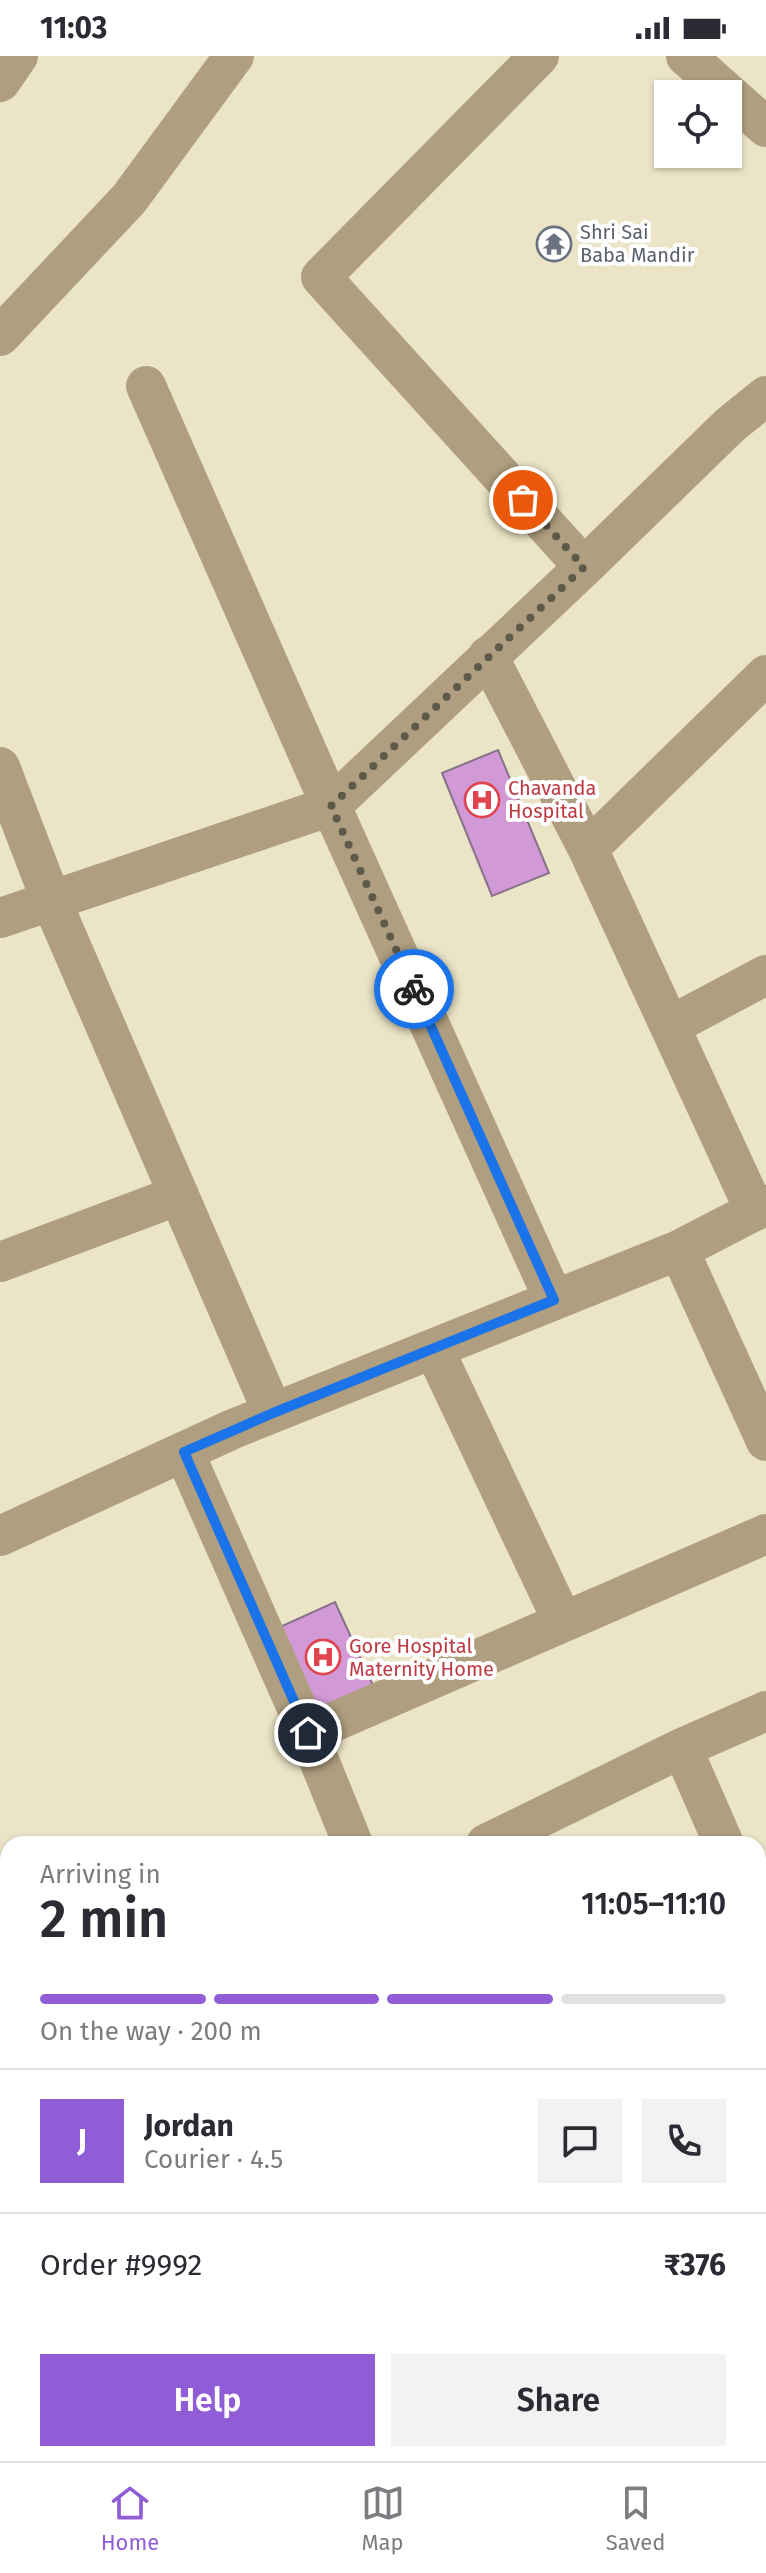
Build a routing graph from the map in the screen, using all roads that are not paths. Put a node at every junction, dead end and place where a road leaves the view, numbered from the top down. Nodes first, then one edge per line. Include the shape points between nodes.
1 (18, 56) edge
2 (234, 56) edge
3 (539, 56) edge
4 (686, 56) edge
5 (0, 82) edge
6 (766, 127) edge
7 (0, 336) edge
8 (146, 386) dead end
9 (766, 396) edge
10 (584, 567) junction
11 (488, 656) junction
12 (766, 675) edge
13 (0, 767) edge
14 (331, 806) junction
15 (588, 849) junction
16 (51, 900) junction
17 (0, 918) edge
18 (766, 975) edge
19 (670, 1026) junction
20 (179, 1195) junction
21 (760, 1208) edge
22 (679, 1250) junction
23 (0, 1262) edge
24 (554, 1300) junction
25 (434, 1349) junction
26 (273, 1413) junction
27 (766, 1441) edge
28 (184, 1452) junction
29 (4, 1521) edge
30 (766, 1534) edge
31 (563, 1622) junction
32 (766, 1711) edge
33 (308, 1733) junction
34 (682, 1748) junction
35 (350, 1836) edge
36 (502, 1836) edge
37 (720, 1836) edge

1 - 5 street
2 - 7 street via 129,199
3 - 10 street via 321,277
4 - 6 street
8 - 14 street
9 - 10 street
10 - 11 street
11 - 14 street
11 - 15 street
12 - 15 street
13 - 16 street
14 - 16 street
14 - 24 street
15 - 19 street
16 - 17 street
16 - 20 street
18 - 19 street
19 - 21 street
20 - 23 street
20 - 26 street
21 - 22 street
22 - 24 street
22 - 27 street
24 - 25 street
25 - 26 street
25 - 31 street
26 - 28 street
28 - 29 street
28 - 33 street
30 - 31 street
31 - 33 street
32 - 34 street
33 - 35 street
34 - 36 street
34 - 37 street

